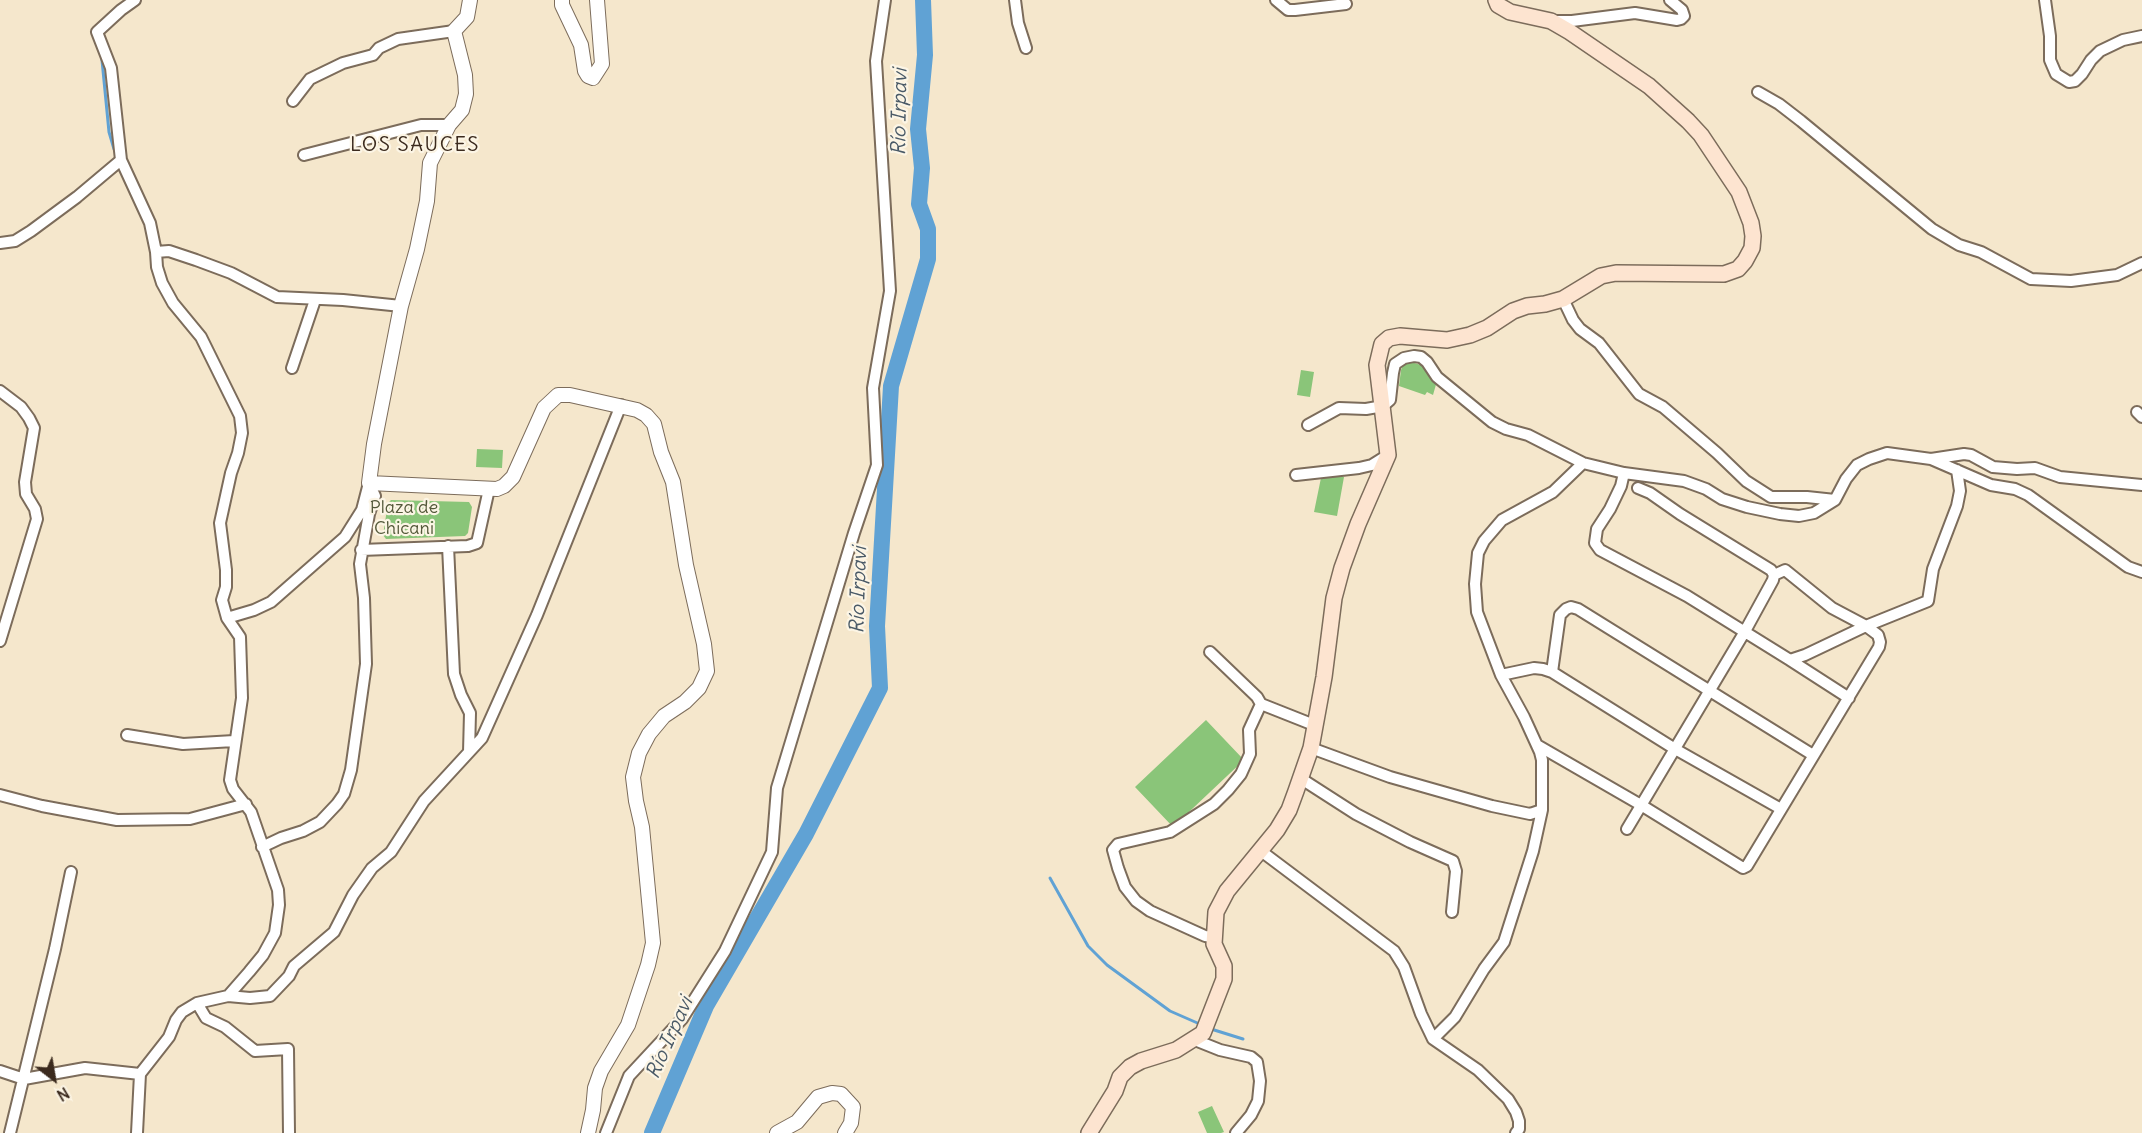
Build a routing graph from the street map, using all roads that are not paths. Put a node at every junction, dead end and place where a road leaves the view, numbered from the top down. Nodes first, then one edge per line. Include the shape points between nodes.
1 (135, 0) edge
2 (470, 0) edge
3 (562, 0) edge
4 (597, 0) edge
5 (885, 0) edge
6 (1015, 0) edge
7 (1276, 0) edge
8 (1496, 0) edge
9 (1670, 0) edge
10 (2045, 0) edge
11 (1346, 4) dead end
12 (1551, 21) junction
13 (454, 31) junction
14 (2142, 36) edge
15 (1026, 48) dead end
16 (1758, 92) dead end
17 (293, 100) dead end
18 (449, 125) junction
19 (304, 154) dead end
20 (122, 160) junction
21 (0, 243) edge
22 (156, 252) junction
23 (2142, 263) edge
24 (1563, 299) junction
25 (315, 300) junction
26 (401, 306) junction
27 (292, 368) dead end
28 (0, 391) edge
29 (621, 405) junction
30 (1383, 406) junction
31 (1308, 425) dead end
32 (1388, 455) junction
33 (1931, 459) junction
34 (1583, 463) junction
35 (1957, 470) junction
36 (1624, 473) junction
37 (1296, 475) dead end
38 (369, 483) junction
39 (2142, 485) edge
40 (1638, 488) dead end
41 (489, 489) junction
42 (1835, 500) junction
43 (448, 546) junction
44 (362, 550) junction
45 (2142, 572) edge
46 (1774, 574) junction
47 (227, 618) junction
48 (1866, 626) junction
49 (1744, 633) junction
50 (0, 642) edge
51 (1210, 652) dead end
52 (1790, 660) junction
53 (1552, 672) junction
54 (1501, 675) junction
55 (1710, 691) junction
56 (1849, 698) junction
57 (1261, 704) junction
58 (1314, 725) junction
59 (127, 735) dead end
60 (234, 741) junction
61 (1537, 745) junction
62 (1311, 748) junction
63 (1676, 749) junction
64 (469, 752) junction
65 (1813, 755) junction
66 (1300, 778) junction
67 (0, 795) edge
68 (246, 804) junction
69 (1641, 805) junction
70 (1542, 810) junction
71 (1781, 810) junction
72 (1627, 830) dead end
73 (262, 847) junction
74 (1261, 851) junction
75 (71, 872) dead end
76 (1452, 912) dead end
77 (1213, 937) junction
78 (228, 996) junction
79 (196, 1003) junction
80 (1202, 1031) junction
81 (1433, 1039) junction
82 (0, 1071) edge
83 (140, 1074) junction
84 (24, 1079) junction
85 (1093, 1127) edge
86 (10, 1133) edge
87 (137, 1133) edge
88 (289, 1133) edge
89 (588, 1133) edge
90 (606, 1133) edge
91 (777, 1133) edge
92 (845, 1133) edge
93 (1083, 1133) edge
94 (1236, 1133) edge
95 (1516, 1133) edge

1 - 20 street via 97,32 111,68
2 - 13 street via 467,17
3 - 4 street via 581,45 585,71 593,78 602,64
5 - 90 street via 876,61 890,291 873,388 877,465 777,788 772,852 724,951 682,1019 629,1076
6 - 15 street
7 - 11 street via 1288,10
8 - 12 main road via 1510,12
9 - 12 street via 1682,10 1681,19 1635,13
10 - 14 street via 2050,60 2056,74 2069,82 2082,74 2100,51
12 - 24 main road via 1649,86 1688,120 1739,192 1753,236 1745,261 1731,272 1616,273 1601,276
13 - 17 street via 398,39 373,55 343,63 310,79
13 - 18 street via 466,94 462,110
16 - 23 street via 1801,121 1932,229 2031,279 2071,282 2117,274
18 - 19 street via 421,125
18 - 26 street via 430,163 421,230
20 - 21 street via 31,231 15,241
20 - 22 street via 150,223
22 - 25 street via 169,251 231,273 277,297
22 - 47 street via 162,283 201,337 240,416 242,433 220,523 226,570 222,600
24 - 30 main road via 1520,308 1470,335 1447,340 1389,338 1382,344 1377,365
24 - 42 street via 1580,329 1599,343 1639,394 1663,407 1746,481 1771,497
25 - 26 street
25 - 27 street
26 - 38 street
28 - 50 street via 21,407 34,428 25,482 37,519
29 - 41 street via 558,395 544,408 513,477 504,486
29 - 64 street via 483,738
29 - 89 street via 646,415 654,424 673,482 707,671 699,688 664,717 639,753 633,777 653,943 628,1025 595,1088
30 - 31 street via 1339,408
30 - 32 main road
30 - 34 street via 1390,400 1395,364 1409,356 1421,357 1437,377 1492,422
32 - 37 street via 1359,468
32 - 58 main road via 1342,568
33 - 35 street
33 - 39 street via 1964,454 1993,467 2035,468 2060,477
33 - 42 street via 1887,453 1869,459 1851,472
34 - 36 street
34 - 54 street via 1553,492 1502,520 1478,553 1477,612
35 - 45 street via 2028,495 2128,567
35 - 48 street via 1957,506 1933,569 1928,601
36 - 42 street via 1684,481 1722,499 1779,514 1814,513
36 - 49 street via 1610,509 1597,529 1595,543 1600,550 1687,596
38 - 41 street
38 - 44 street via 375,496
38 - 47 street via 362,510 345,537 271,602
40 - 46 street
41 - 43 street via 477,543
43 - 44 street
43 - 64 street via 454,674 470,712
44 - 73 street via 366,664 344,794 320,822
46 - 48 street via 1785,570 1832,608
46 - 49 street
47 - 60 street via 240,637 242,698
48 - 52 street
48 - 56 street via 1878,635 1879,647
49 - 52 street
49 - 55 street
51 - 57 street
52 - 56 street
53 - 54 street via 1534,668
53 - 55 street via 1560,615 1571,607
53 - 63 street
54 - 61 street
55 - 63 street
55 - 65 street
56 - 65 street
57 - 58 street
57 - 77 street via 1249,730 1250,754 1241,774 1214,804 1170,832 1118,844 1113,850 1125,887 1136,901 1150,911
58 - 62 main road
59 - 60 street via 183,744
60 - 68 street via 230,780
61 - 69 street
61 - 70 street via 1542,760
62 - 66 main road
62 - 70 street via 1390,777 1492,806 1530,814
63 - 69 street
63 - 71 street
64 - 78 street via 424,801 391,852 372,868 334,932 294,966 270,996
65 - 71 street
66 - 74 main road via 1289,810
66 - 76 street via 1356,814 1453,861 1456,871
67 - 68 street via 117,820 190,819
68 - 73 street
69 - 71 street via 1743,868
69 - 72 street
70 - 81 street via 1504,942 1455,1017
73 - 78 street via 278,890 275,933
74 - 77 main road via 1227,891 1216,912
74 - 81 street via 1394,951
75 - 84 street
77 - 80 main road via 1224,966 1224,978
78 - 79 street
79 - 83 street via 182,1012 169,1037
79 - 88 street via 206,1018 225,1027 255,1051 288,1049
80 - 85 main road via 1176,1050 1130,1067 1120,1077
80 - 94 street via 1220,1050 1257,1062 1258,1101
81 - 95 street via 1479,1070 1508,1099 1519,1121
82 - 84 street
83 - 84 street via 86,1068
83 - 87 street
84 - 86 street
85 - 93 street
91 - 92 street via 797,1122 818,1097 832,1093 841,1094 853,1107

